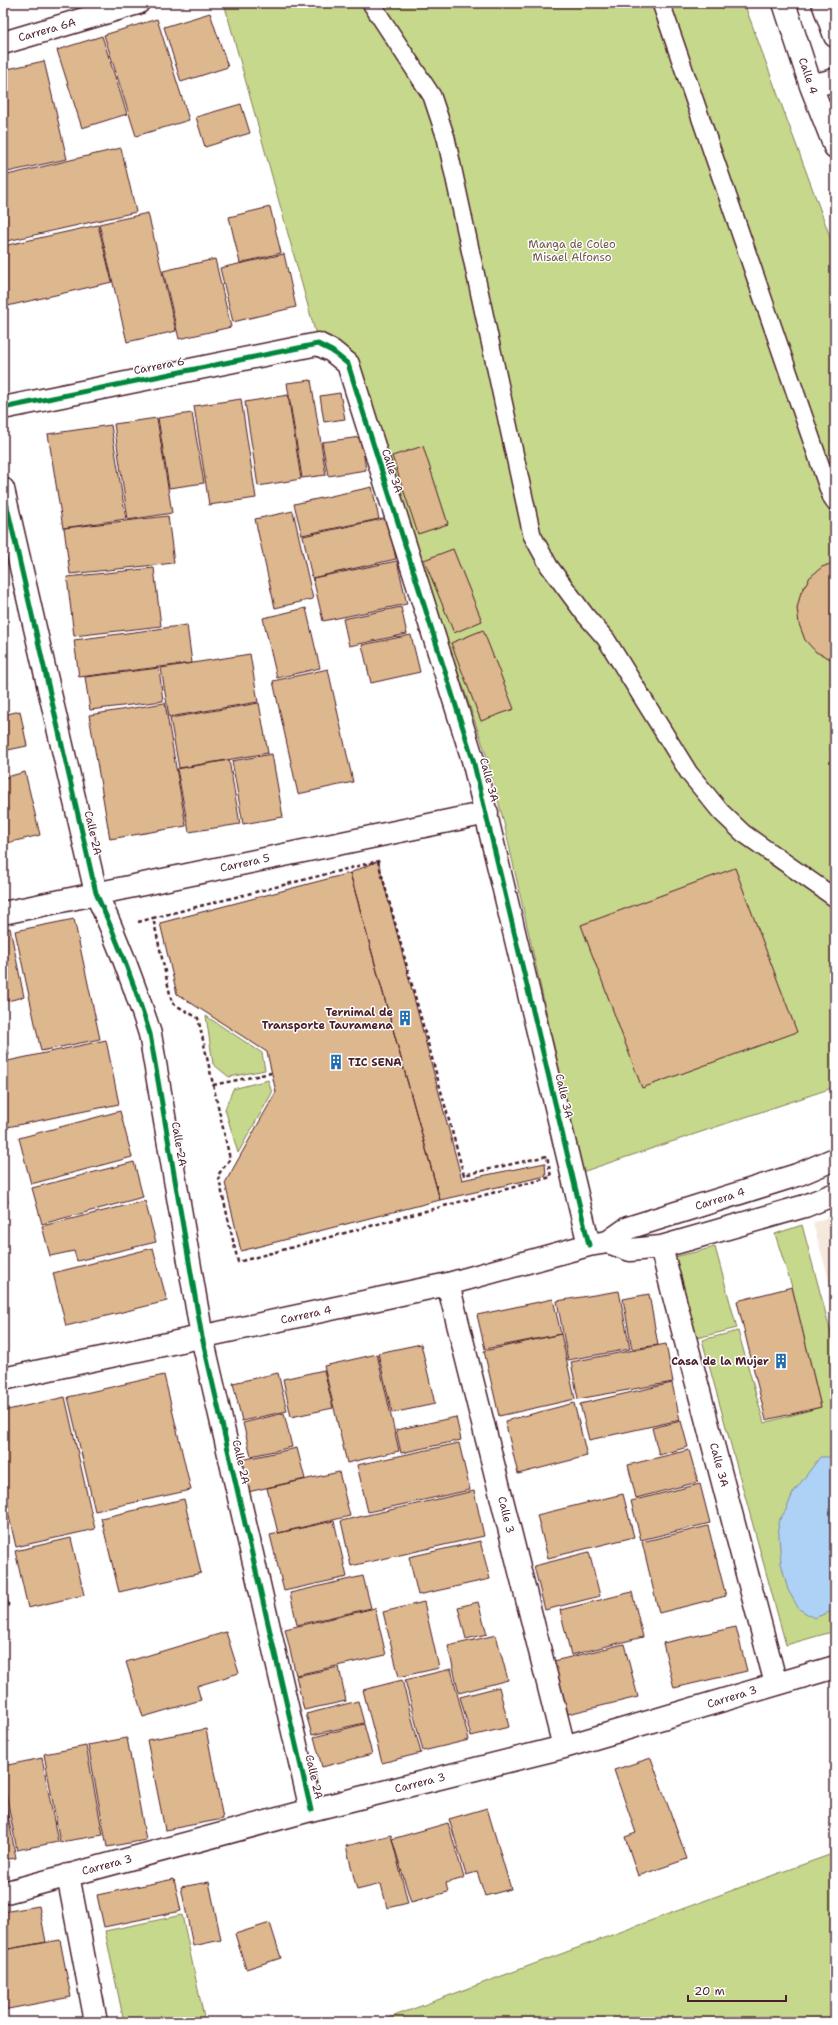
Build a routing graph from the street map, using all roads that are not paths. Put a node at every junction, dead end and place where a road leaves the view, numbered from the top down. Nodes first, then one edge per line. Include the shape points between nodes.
1 (138, 3) edge
2 (371, 3) edge
3 (661, 3) edge
4 (784, 3) edge
5 (823, 3) edge
6 (835, 36) edge
7 (3, 43) edge
8 (835, 80) edge
9 (811, 86) junction
10 (835, 147) edge
11 (318, 344) joint
12 (3, 408) edge
13 (3, 489) edge
14 (835, 502) edge
15 (487, 813) junction
16 (96, 893) junction
17 (835, 898) edge
18 (3, 913) edge
19 (835, 1159) edge
20 (835, 1194) edge
21 (598, 1244) junction
22 (661, 1247) junction
23 (448, 1284) junction
24 (202, 1337) junction
25 (3, 1379) edge
26 (835, 1666) edge
27 (776, 1684) junction
28 (564, 1747) junction
29 (311, 1810) junction
30 (68, 1875) junction
31 (3, 1893) edge
32 (96, 2022) edge

1 - 7 street, Carrera 6A
2 - 17 lane via 432,96 446,138 532,535 549,566 606,639 689,773 721,812 742,833
3 - 14 lane
4 - 9 street, Calle 4
5 - 6 street
8 - 9 street
9 - 10 street, Calle 4
11 - 12 street, Carrera 6
11 - 15 street, Calle 3A via 348,364 473,760
13 - 16 street, Calle 2A
15 - 16 street, Carrera 5
15 - 21 street, Calle 3A
16 - 18 street, Carrera 5
16 - 24 street, Calle 2A via 137,993 150,1034
19 - 21 street, Carrera 4 via 797,1175 628,1228
20 - 22 street via 805,1206
21 - 22 street via 630,1250
21 - 23 street, Carrera 4
22 - 27 street, Calle 3A
23 - 24 street, Carrera 4
23 - 28 street, Calle 3
24 - 25 street, Carrera 4
24 - 29 street, Calle 2A
26 - 27 street, Carrera 3
27 - 28 street, Carrera 3
28 - 29 street, Carrera 3
29 - 30 street, Carrera 3
30 - 31 street, Carrera 3
30 - 32 street

